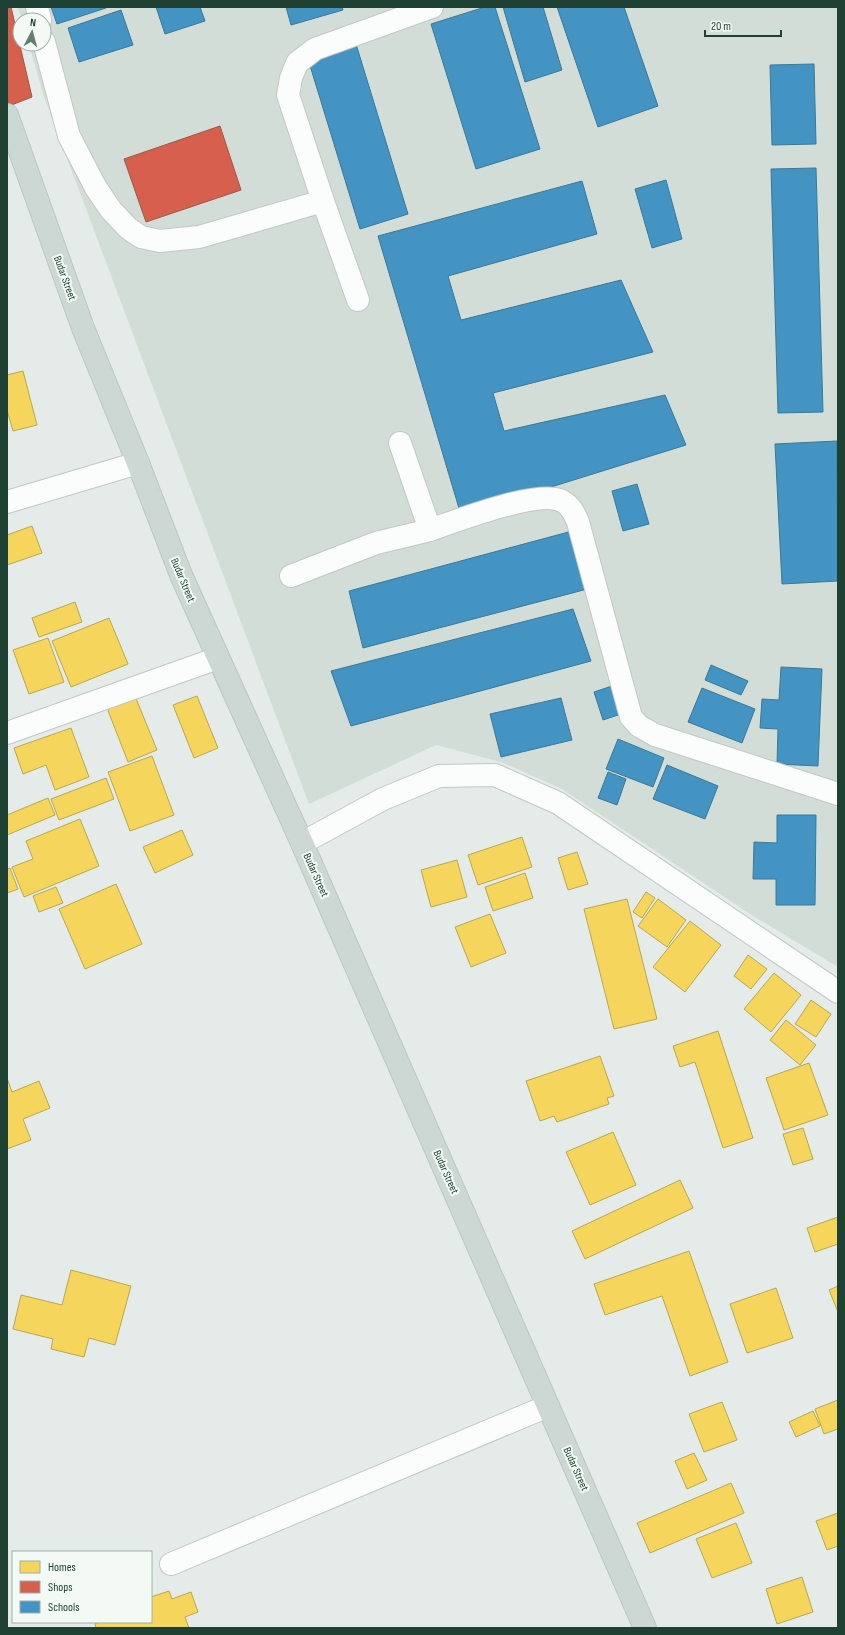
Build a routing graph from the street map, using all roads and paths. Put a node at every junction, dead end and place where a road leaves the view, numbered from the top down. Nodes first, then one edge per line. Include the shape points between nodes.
1 (432, 7) edge
2 (47, 52) edge
3 (7, 115) edge
4 (323, 201) junction
5 (358, 300) dead end
6 (400, 443) dead end
7 (138, 463) junction
8 (7, 502) edge
9 (430, 530) junction
10 (292, 576) dead end
11 (218, 658) junction
12 (7, 733) edge
13 (838, 794) edge
14 (302, 843) junction
15 (838, 992) edge
16 (548, 1406) junction
17 (171, 1564) dead end
18 (645, 1628) edge

1 - 4 street via 315,49 297,63 288,95
2 - 4 street via 69,136 96,188 111,210 128,228 141,237 160,241 199,237
3 - 7 main road, Budar Street via 83,328
4 - 5 street
6 - 9 street
7 - 8 street
7 - 11 main road, Budar Street via 181,575
9 - 10 street via 376,543
9 - 13 street via 532,500 561,500 573,509 578,522 631,716 639,726 655,735
11 - 12 street
11 - 14 main road, Budar Street
14 - 15 street via 383,799 439,776 495,775 558,803
14 - 16 main road, Budar Street
16 - 17 street
16 - 18 main road, Budar Street

